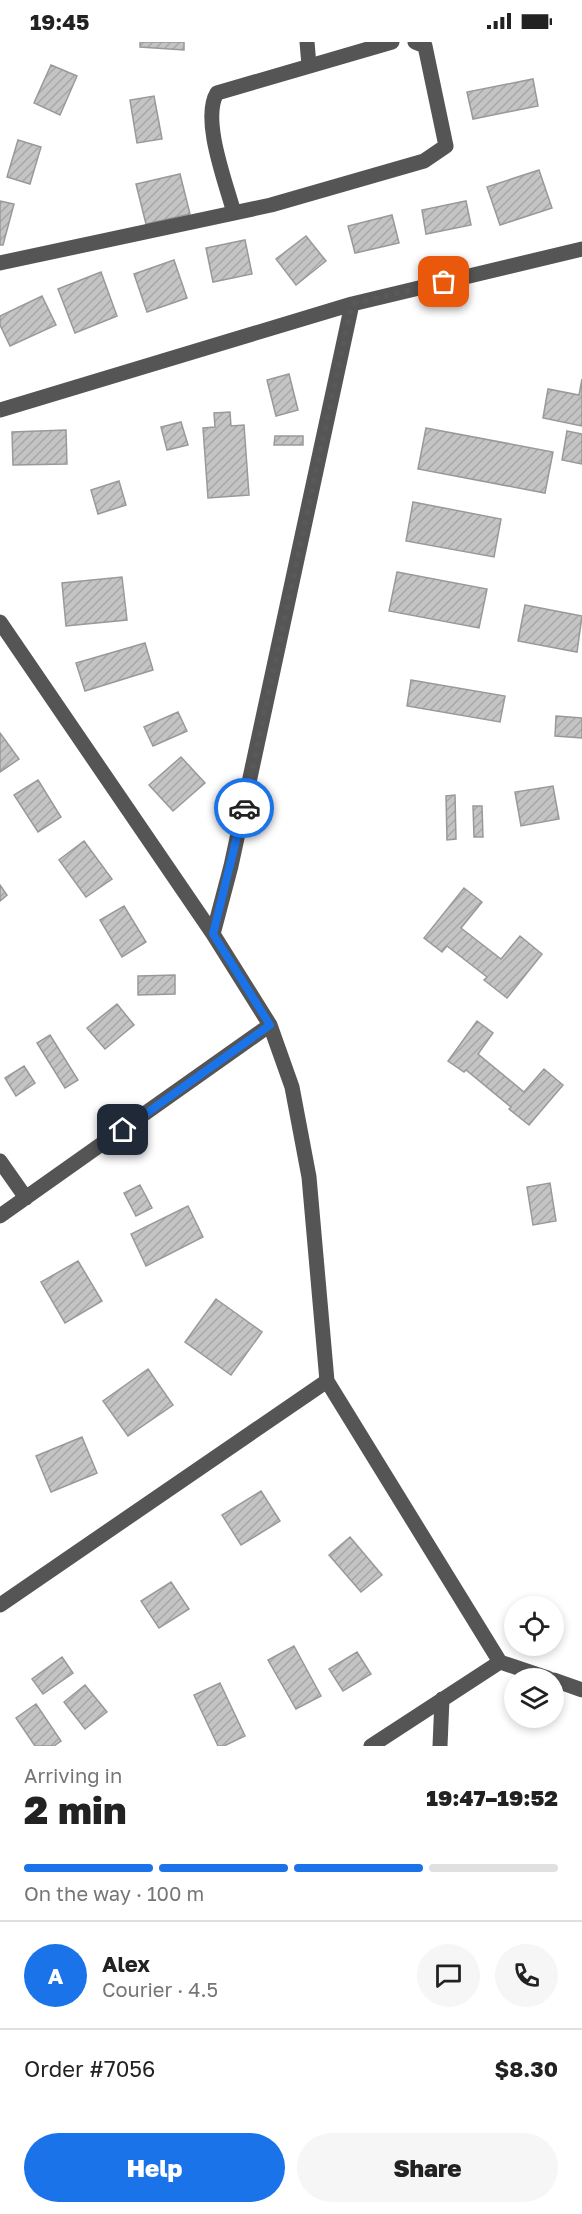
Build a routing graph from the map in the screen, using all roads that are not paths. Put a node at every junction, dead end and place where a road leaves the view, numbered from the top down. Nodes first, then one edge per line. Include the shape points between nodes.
1 (307, 42) edge
2 (392, 42) edge
3 (415, 42) edge
4 (309, 65) junction
5 (234, 213) junction
6 (582, 249) edge
7 (0, 263) edge
8 (352, 304) junction
9 (0, 410) edge
10 (0, 622) edge
11 (213, 934) junction
12 (270, 1025) junction
13 (0, 1161) edge
14 (26, 1198) junction
15 (0, 1216) edge
16 (327, 1381) junction
17 (0, 1605) edge
18 (500, 1662) junction
19 (518, 1668) edge
20 (564, 1684) edge
21 (582, 1690) edge
22 (442, 1699) junction
23 (371, 1746) edge
24 (440, 1746) edge

1 - 4 street
2 - 4 street
3 - 5 street via 425,46 446,146 424,161
4 - 5 street via 217,93 211,103 212,128
5 - 7 street
6 - 8 street
8 - 9 street
8 - 11 street
10 - 11 street
11 - 12 street
12 - 14 street
12 - 16 street via 292,1087 309,1177
13 - 14 street
14 - 15 street
16 - 17 street
16 - 18 street
18 - 19 street
18 - 22 street
20 - 21 street
22 - 23 street
22 - 24 street

